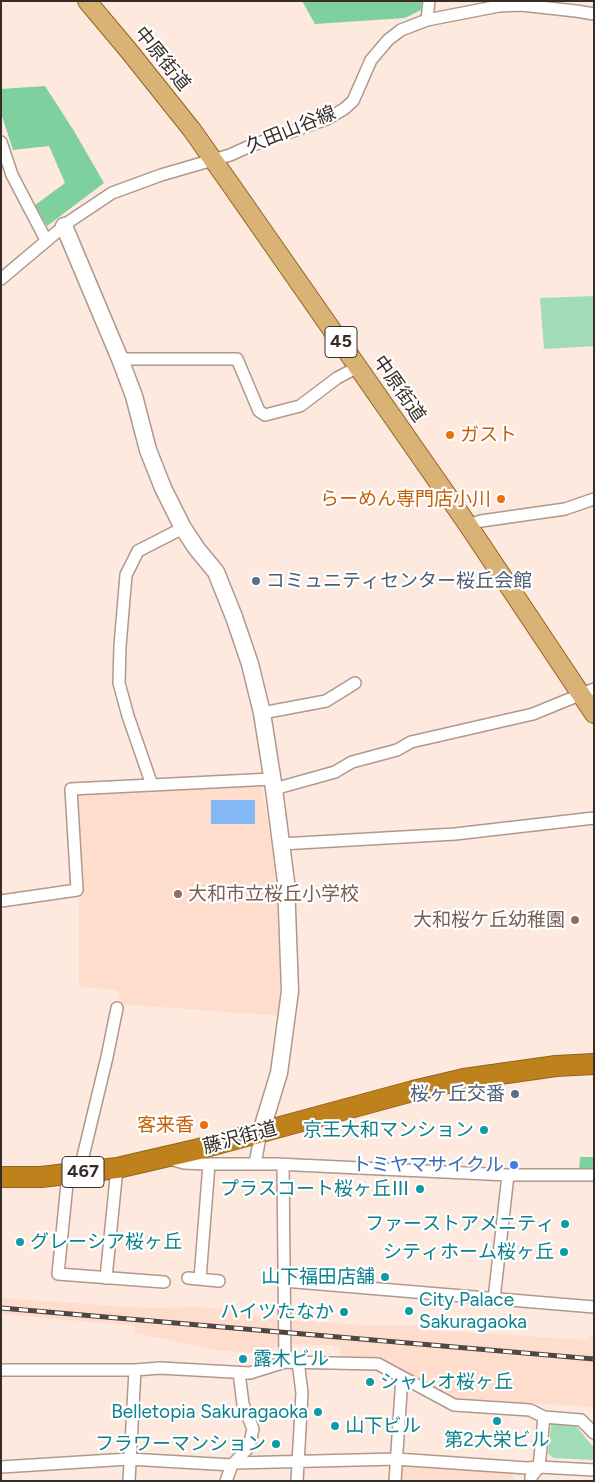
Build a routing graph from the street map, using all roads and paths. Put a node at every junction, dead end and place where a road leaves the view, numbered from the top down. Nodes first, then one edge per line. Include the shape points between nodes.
1 (87, 1) edge
2 (429, 1) edge
3 (576, 6) edge
4 (594, 14) edge
5 (427, 20) junction
6 (1, 142) edge
7 (213, 159) junction
8 (7, 177) edge
9 (64, 226) junction
10 (46, 240) junction
11 (1, 279) edge
12 (120, 359) junction
13 (358, 367) junction
14 (594, 500) edge
15 (468, 525) junction
16 (183, 528) junction
17 (355, 683) dead end
18 (587, 691) edge
19 (262, 712) junction
20 (594, 714) edge
21 (273, 784) junction
22 (152, 785) junction
23 (594, 818) edge
24 (281, 844) junction
25 (1, 900) edge
26 (116, 1008) dead end
27 (594, 1064) edge
28 (261, 1132) junction
29 (164, 1157) junction
30 (209, 1164) junction
31 (255, 1164) junction
32 (283, 1164) junction
33 (117, 1168) junction
34 (74, 1173) junction
35 (508, 1175) junction
36 (594, 1175) edge
37 (1, 1177) edge
38 (106, 1278) junction
39 (284, 1280) junction
40 (218, 1281) dead end
41 (164, 1282) dead end
42 (494, 1299) junction
43 (594, 1307) edge
44 (298, 1361) junction
45 (284, 1362) junction
46 (1, 1370) edge
47 (135, 1370) junction
48 (239, 1373) junction
49 (402, 1377) junction
50 (544, 1417) junction
51 (594, 1433) edge
52 (129, 1459) junction
53 (396, 1459) junction
54 (299, 1461) junction
55 (233, 1464) junction
56 (539, 1466) junction
57 (1, 1467) edge
58 (594, 1470) edge
59 (129, 1481) edge
60 (226, 1481) edge
61 (298, 1481) edge
62 (395, 1481) edge
63 (531, 1481) edge

1 - 7 main road, 中原街道 / 45
2 - 5 street
3 - 4 street, 久田山谷線
3 - 5 street, 久田山谷線 via 499,6
5 - 7 street, 久田山谷線 via 401,30 388,40 371,60 353,101 344,109 327,119
6 - 8 street
7 - 9 street, 久田山谷線 via 112,193
7 - 13 main road, 中原街道 / 45
8 - 10 street
9 - 10 street, 久田山谷線
9 - 12 street
10 - 11 street, 久田山谷線
12 - 13 street via 237,359 259,410 265,415 300,406 337,378
12 - 16 street via 148,450
13 - 15 main road, 中原街道 / 45
14 - 15 street via 565,509
15 - 18 main road, 中原街道 / 45
16 - 19 street via 216,572 250,664
16 - 22 street via 138,551 126,575 120,684
17 - 19 street via 326,701
18 - 20 main road, 中原街道 / 45
18 - 21 street via 533,714 411,742 397,750 352,762 335,772
19 - 21 street
21 - 22 street
21 - 24 street
22 - 25 street via 71,789 77,890
23 - 24 street via 455,834
24 - 28 street via 286,882 290,991 279,1072
26 - 34 street via 107,1057
27 - 28 highway, 藤沢街道 / 467 via 464,1079
28 - 29 highway, 藤沢街道 / 467
28 - 31 street
29 - 30 street via 184,1163
29 - 33 highway, 藤沢街道 / 467
30 - 31 street
30 - 40 street via 194,1278
31 - 32 street
32 - 35 street
32 - 39 street
33 - 34 highway, 藤沢街道 / 467
33 - 38 street
34 - 37 highway, 藤沢街道 / 467
34 - 38 street via 58,1274
35 - 36 street
35 - 42 street
38 - 41 street
39 - 42 street
39 - 45 street
42 - 43 street
44 - 45 street
44 - 49 street via 378,1364
44 - 54 street via 302,1393
45 - 48 street via 250,1373
46 - 47 street
47 - 48 street via 160,1368
47 - 52 street
48 - 55 street via 243,1404 253,1429 250,1447
49 - 50 street via 454,1405 530,1410
49 - 53 street
50 - 51 street via 581,1420
50 - 56 street
52 - 55 street
52 - 57 street
52 - 59 street
53 - 54 street
53 - 56 street via 527,1468
53 - 62 street
54 - 55 street
54 - 61 street
55 - 60 street
56 - 58 street
56 - 63 street

